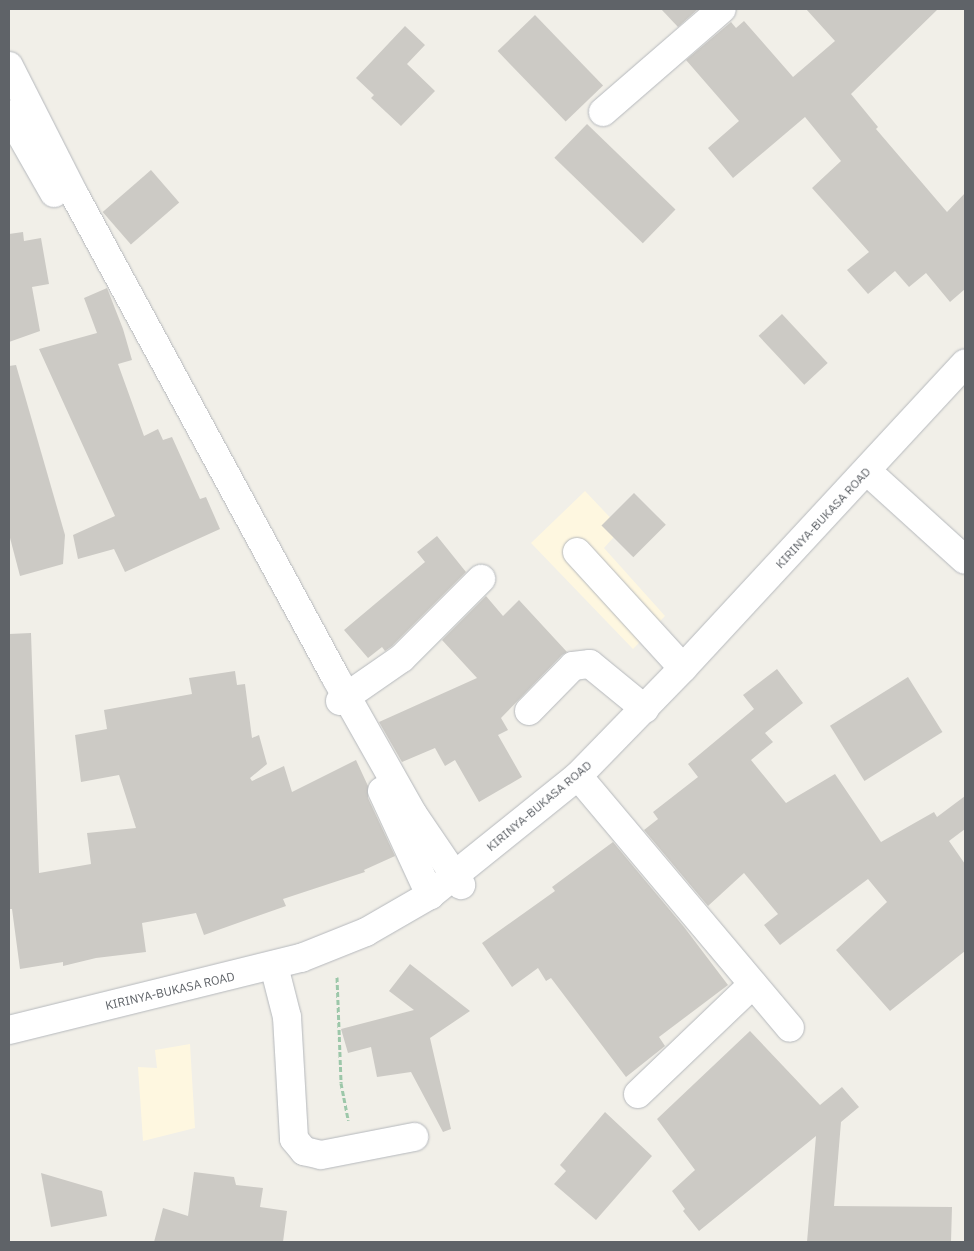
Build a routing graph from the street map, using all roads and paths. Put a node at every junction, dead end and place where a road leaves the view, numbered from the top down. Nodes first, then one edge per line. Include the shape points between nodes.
1 (722, 9) edge
2 (9, 66) edge
3 (603, 112) dead end
4 (9, 114) edge
5 (965, 363) edge
6 (867, 471) junction
7 (577, 552) dead end
8 (965, 560) edge
9 (481, 579) dead end
10 (683, 668) junction
11 (340, 701) junction
12 (644, 708) junction
13 (529, 712) dead end
14 (578, 776) junction
15 (461, 885) dead end
16 (430, 895) junction
17 (274, 966) junction
18 (337, 972) dead end
19 (753, 984) junction
20 (790, 1028) dead end
21 (9, 1030) edge
22 (638, 1094) dead end
23 (348, 1122) dead end
24 (414, 1137) dead end

1 - 3 street
2 - 15 street via 74,194 336,678 414,814
4 - 11 street
5 - 6 street, KIRINYA-BUKASA ROAD
6 - 8 street
6 - 10 street, KIRINYA-BUKASA ROAD
7 - 10 street
9 - 11 street via 402,658
10 - 12 street, KIRINYA-BUKASA ROAD
11 - 16 street
12 - 13 street via 590,664 574,666
12 - 14 street, KIRINYA-BUKASA ROAD
14 - 16 street, KIRINYA-BUKASA ROAD
14 - 19 street
16 - 17 street, KIRINYA-BUKASA ROAD via 366,932
17 - 21 street, KIRINYA-BUKASA ROAD
17 - 24 street via 288,1017 294,1140 304,1151 321,1155
18 - 23 path via 341,1083
19 - 20 street
19 - 22 street

